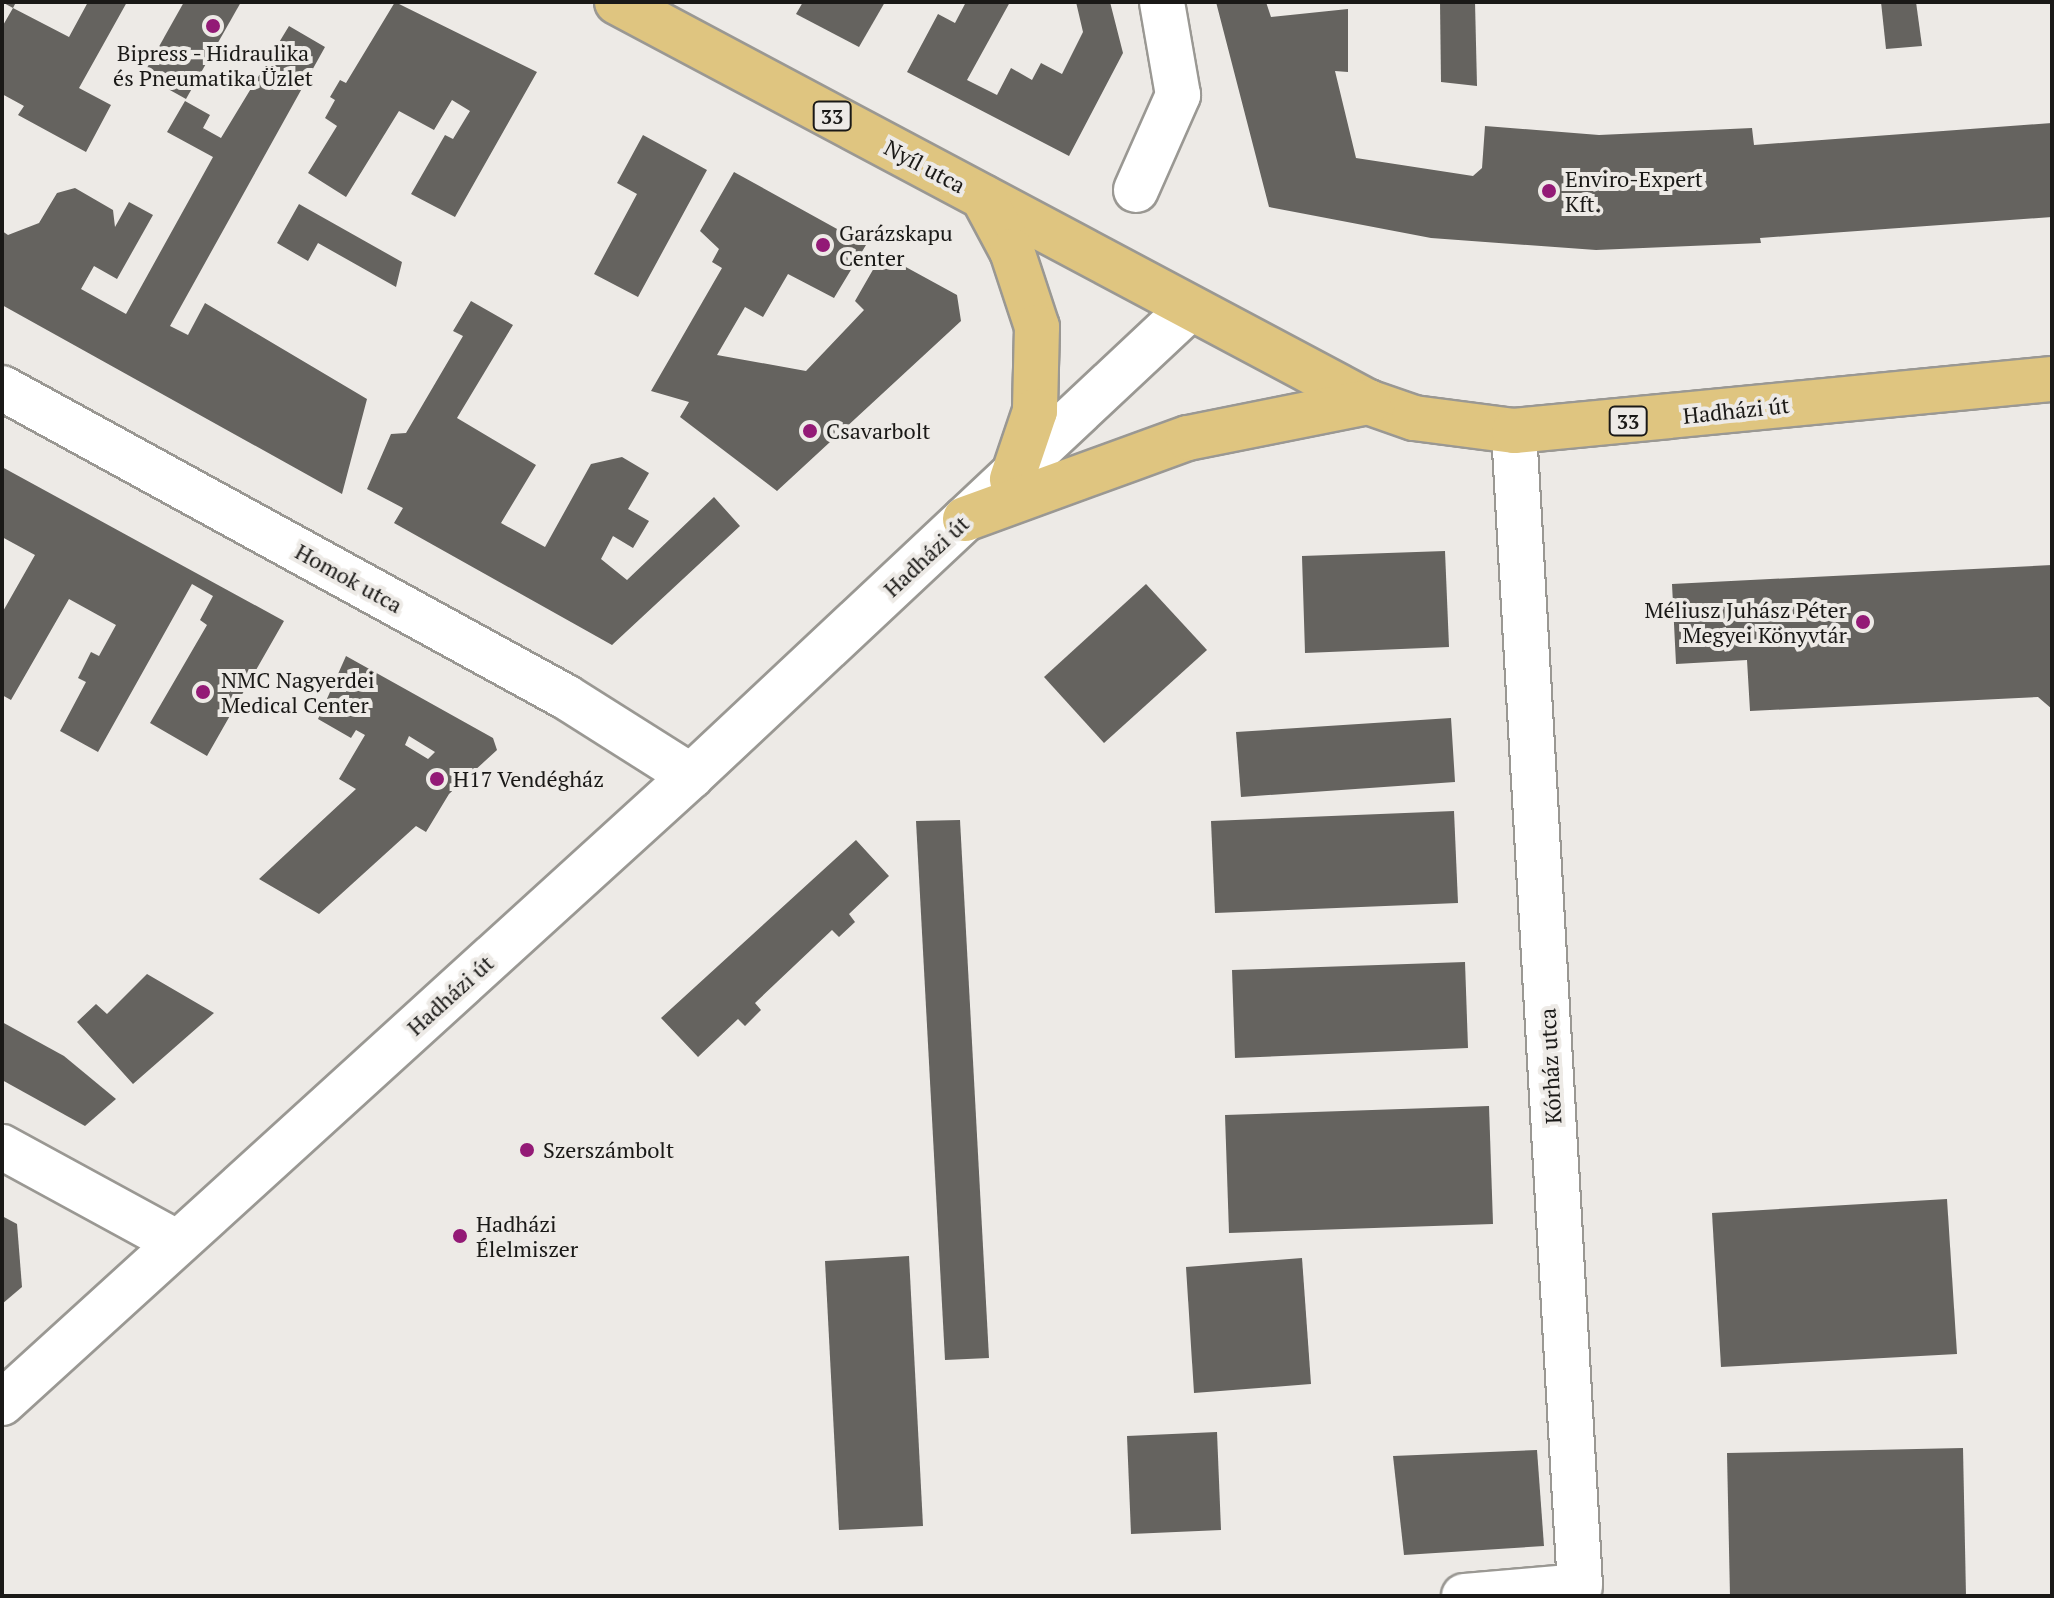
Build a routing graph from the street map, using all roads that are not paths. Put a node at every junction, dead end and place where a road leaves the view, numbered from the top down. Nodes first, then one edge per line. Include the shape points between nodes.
1 (617, 2) edge
2 (1162, 2) edge
3 (1136, 190) dead end
4 (983, 197) junction
5 (1190, 308) junction
6 (2052, 379) edge
7 (2, 388) edge
8 (1368, 402) junction
9 (1514, 431) junction
10 (1012, 479) junction
11 (965, 519) junction
12 (691, 776) junction
13 (2, 1147) edge
14 (178, 1243) junction
15 (2, 1403) edge
16 (1464, 1596) edge

1 - 4 main road, Nyíl utca / 33
2 - 3 street via 1178,95
4 - 5 main road, Nyíl utca / 33
4 - 10 main road via 1024,278 1039,351 1035,411
5 - 8 main road, Hadházi út / 33
5 - 10 street, Hadházi út
6 - 9 main road, Hadházi út / 33
7 - 12 street, Homok utca via 566,697
8 - 9 main road, Hadházi út / 33 via 1414,418
8 - 11 main road via 1188,438
9 - 16 street, Kórház utca via 1580,1586
10 - 11 street, Hadházi út
11 - 12 street, Hadházi út
12 - 14 street, Hadházi út
13 - 14 street
14 - 15 street, Hadházi út

